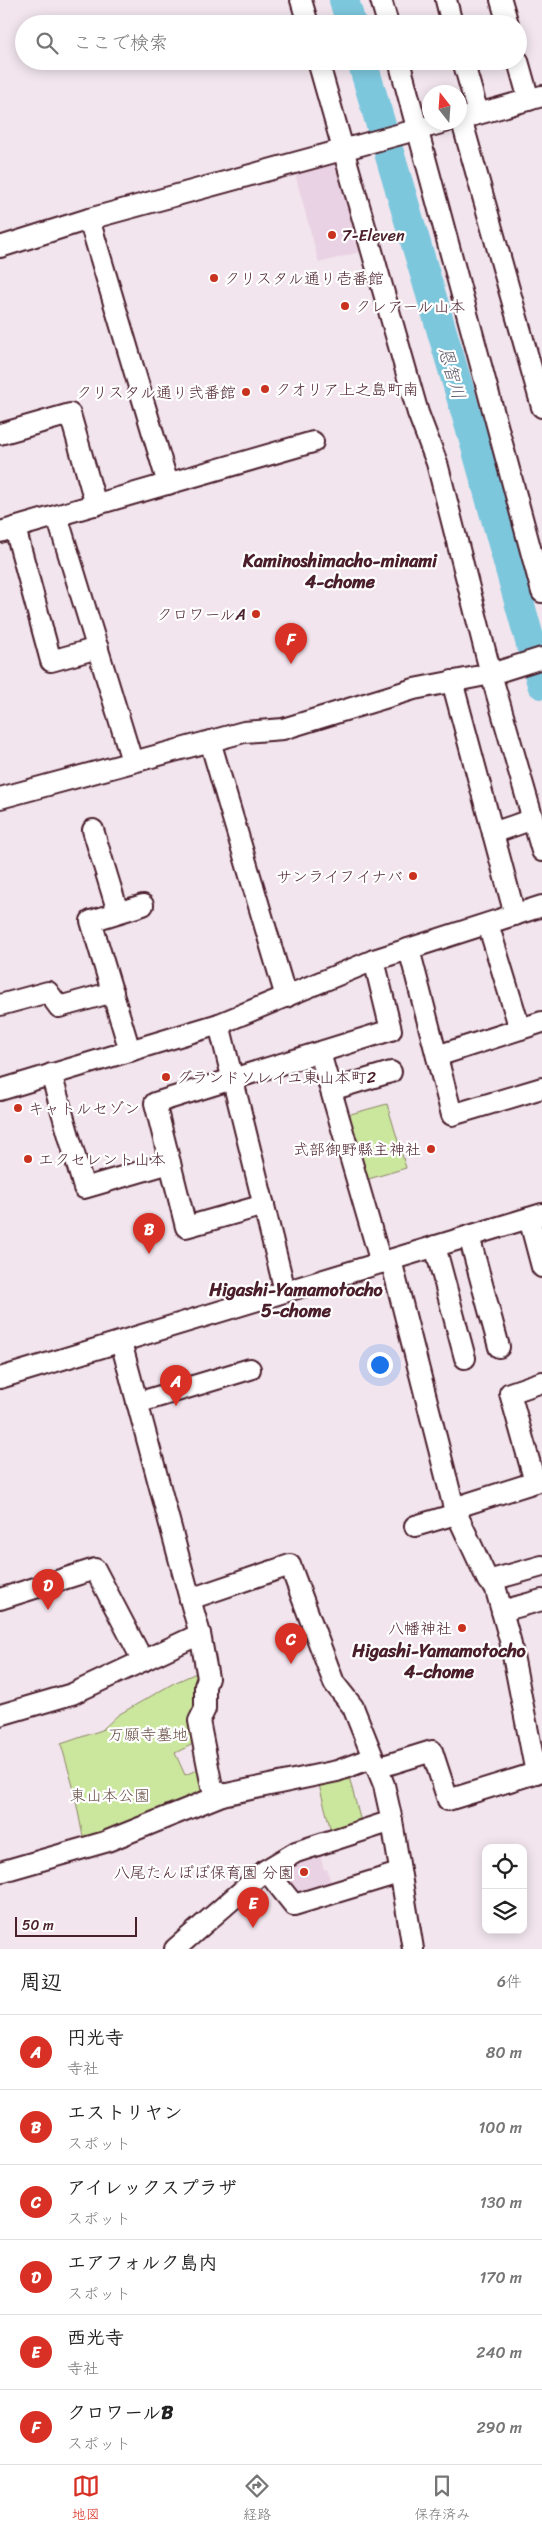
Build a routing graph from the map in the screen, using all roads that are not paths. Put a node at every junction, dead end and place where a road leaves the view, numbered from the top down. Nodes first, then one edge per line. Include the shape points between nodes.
1 (301, 0) edge
2 (380, 0) edge
3 (446, 0) edge
4 (501, 0) edge
5 (305, 15) edge
6 (385, 15) edge
7 (450, 15) edge
8 (505, 15) edge
9 (321, 70) edge
10 (400, 70) edge
11 (463, 70) edge
12 (522, 70) edge
13 (462, 85) edge
14 (535, 98) edge
15 (467, 116) edge
16 (422, 129) edge
17 (465, 130) edge
18 (414, 131) junction
19 (345, 150) junction
20 (90, 220) junction
21 (0, 248) edge
22 (537, 373) edge
23 (542, 406) edge
24 (0, 434) edge
25 (313, 442) dead end
26 (168, 484) junction
27 (96, 505) junction
28 (57, 516) junction
29 (7, 530) edge
30 (542, 592) edge
31 (98, 648) junction
32 (542, 658) edge
33 (494, 672) junction
34 (452, 682) junction
35 (210, 740) junction
36 (132, 761) junction
37 (0, 798) edge
38 (532, 819) junction
39 (93, 830) dead end
40 (492, 832) junction
41 (542, 851) edge
42 (143, 905) dead end
43 (542, 906) edge
44 (118, 912) junction
45 (515, 915) junction
46 (488, 924) junction
47 (409, 948) junction
48 (374, 960) junction
49 (113, 992) junction
50 (286, 997) junction
51 (0, 1005) edge
52 (542, 1022) edge
53 (219, 1024) junction
54 (520, 1029) junction
55 (130, 1051) junction
56 (320, 1053) junction
57 (437, 1056) junction
58 (391, 1072) dead end
59 (51, 1074) junction
60 (233, 1081) junction
61 (1, 1087) edge
62 (542, 1088) edge
63 (331, 1090) junction
64 (170, 1163) junction
65 (264, 1205) junction
66 (535, 1216) edge
67 (469, 1236) junction
68 (435, 1246) junction
69 (386, 1261) junction
70 (542, 1267) edge
71 (285, 1290) junction
72 (121, 1342) junction
73 (499, 1347) dead end
74 (465, 1358) dead end
75 (250, 1369) dead end
76 (0, 1378) edge
77 (542, 1382) edge
78 (137, 1403) junction
79 (539, 1481) edge
80 (455, 1511) junction
81 (415, 1526) dead end
82 (542, 1566) edge
83 (493, 1579) junction
84 (0, 1600) edge
85 (190, 1600) junction
86 (542, 1600) edge
87 (502, 1611) junction
88 (200, 1634) junction
89 (143, 1661) junction
90 (0, 1715) edge
91 (374, 1763) junction
92 (539, 1772) edge
93 (222, 1796) junction
94 (392, 1821) junction
95 (266, 1870) junction
96 (0, 1872) edge
97 (399, 1873) junction
98 (175, 1949) edge
99 (413, 1949) edge

1 - 5 street
2 - 6 street
3 - 7 street
4 - 8 street
9 - 19 street
10 - 18 street
11 - 13 street
12 - 14 street
14 - 15 street
16 - 18 street
17 - 22 street
18 - 19 street
18 - 30 street
19 - 20 street
19 - 33 street via 418,412 437,463
20 - 21 street
20 - 26 street
22 - 23 street
24 - 27 street via 70,414
25 - 26 street
26 - 27 street
27 - 28 street
28 - 29 street
28 - 31 street
29 - 31 street via 51,661
31 - 36 street
32 - 33 street
33 - 34 street
33 - 38 street
34 - 35 street via 414,689 283,729 244,732
34 - 40 street
35 - 36 street
35 - 50 street
36 - 37 street
38 - 40 street
38 - 41 street
39 - 44 street
40 - 45 street
42 - 44 street
43 - 45 street
44 - 49 street via 92,921
45 - 46 street
46 - 47 street
46 - 54 street
47 - 48 street
47 - 57 street
48 - 50 street
48 - 56 street via 391,1030
49 - 51 street via 59,1007 48,992
49 - 55 street
50 - 53 street
52 - 54 street
53 - 55 street
53 - 60 street
54 - 57 street
55 - 59 street
56 - 60 street
56 - 63 street
57 - 62 street via 452,1115
58 - 63 street
59 - 61 street
59 - 64 street via 84,1188
60 - 64 street via 155,1103
60 - 65 street
63 - 69 street
64 - 65 street via 186,1227
65 - 71 street
66 - 67 street
66 - 70 street
67 - 68 street
67 - 73 street
68 - 69 street
68 - 74 street
69 - 71 street
69 - 80 street
71 - 72 street
72 - 76 street
72 - 78 street
75 - 78 street
77 - 79 street via 510,1393
78 - 85 street
79 - 80 street
80 - 81 street
80 - 83 street via 488,1581
82 - 83 street
83 - 87 street
84 - 89 street via 95,1569
85 - 88 street
85 - 91 street via 290,1565 334,1683 353,1707
86 - 87 street
87 - 92 street
88 - 89 street
88 - 93 street via 208,1678 205,1709 199,1721 212,1787
89 - 90 street via 72,1694
91 - 92 street via 432,1751 448,1800
91 - 93 street
91 - 94 street via 384,1786
93 - 96 street via 105,1842
94 - 95 street via 296,1852
94 - 97 street
95 - 97 street via 294,1905
95 - 98 street
97 - 99 street

